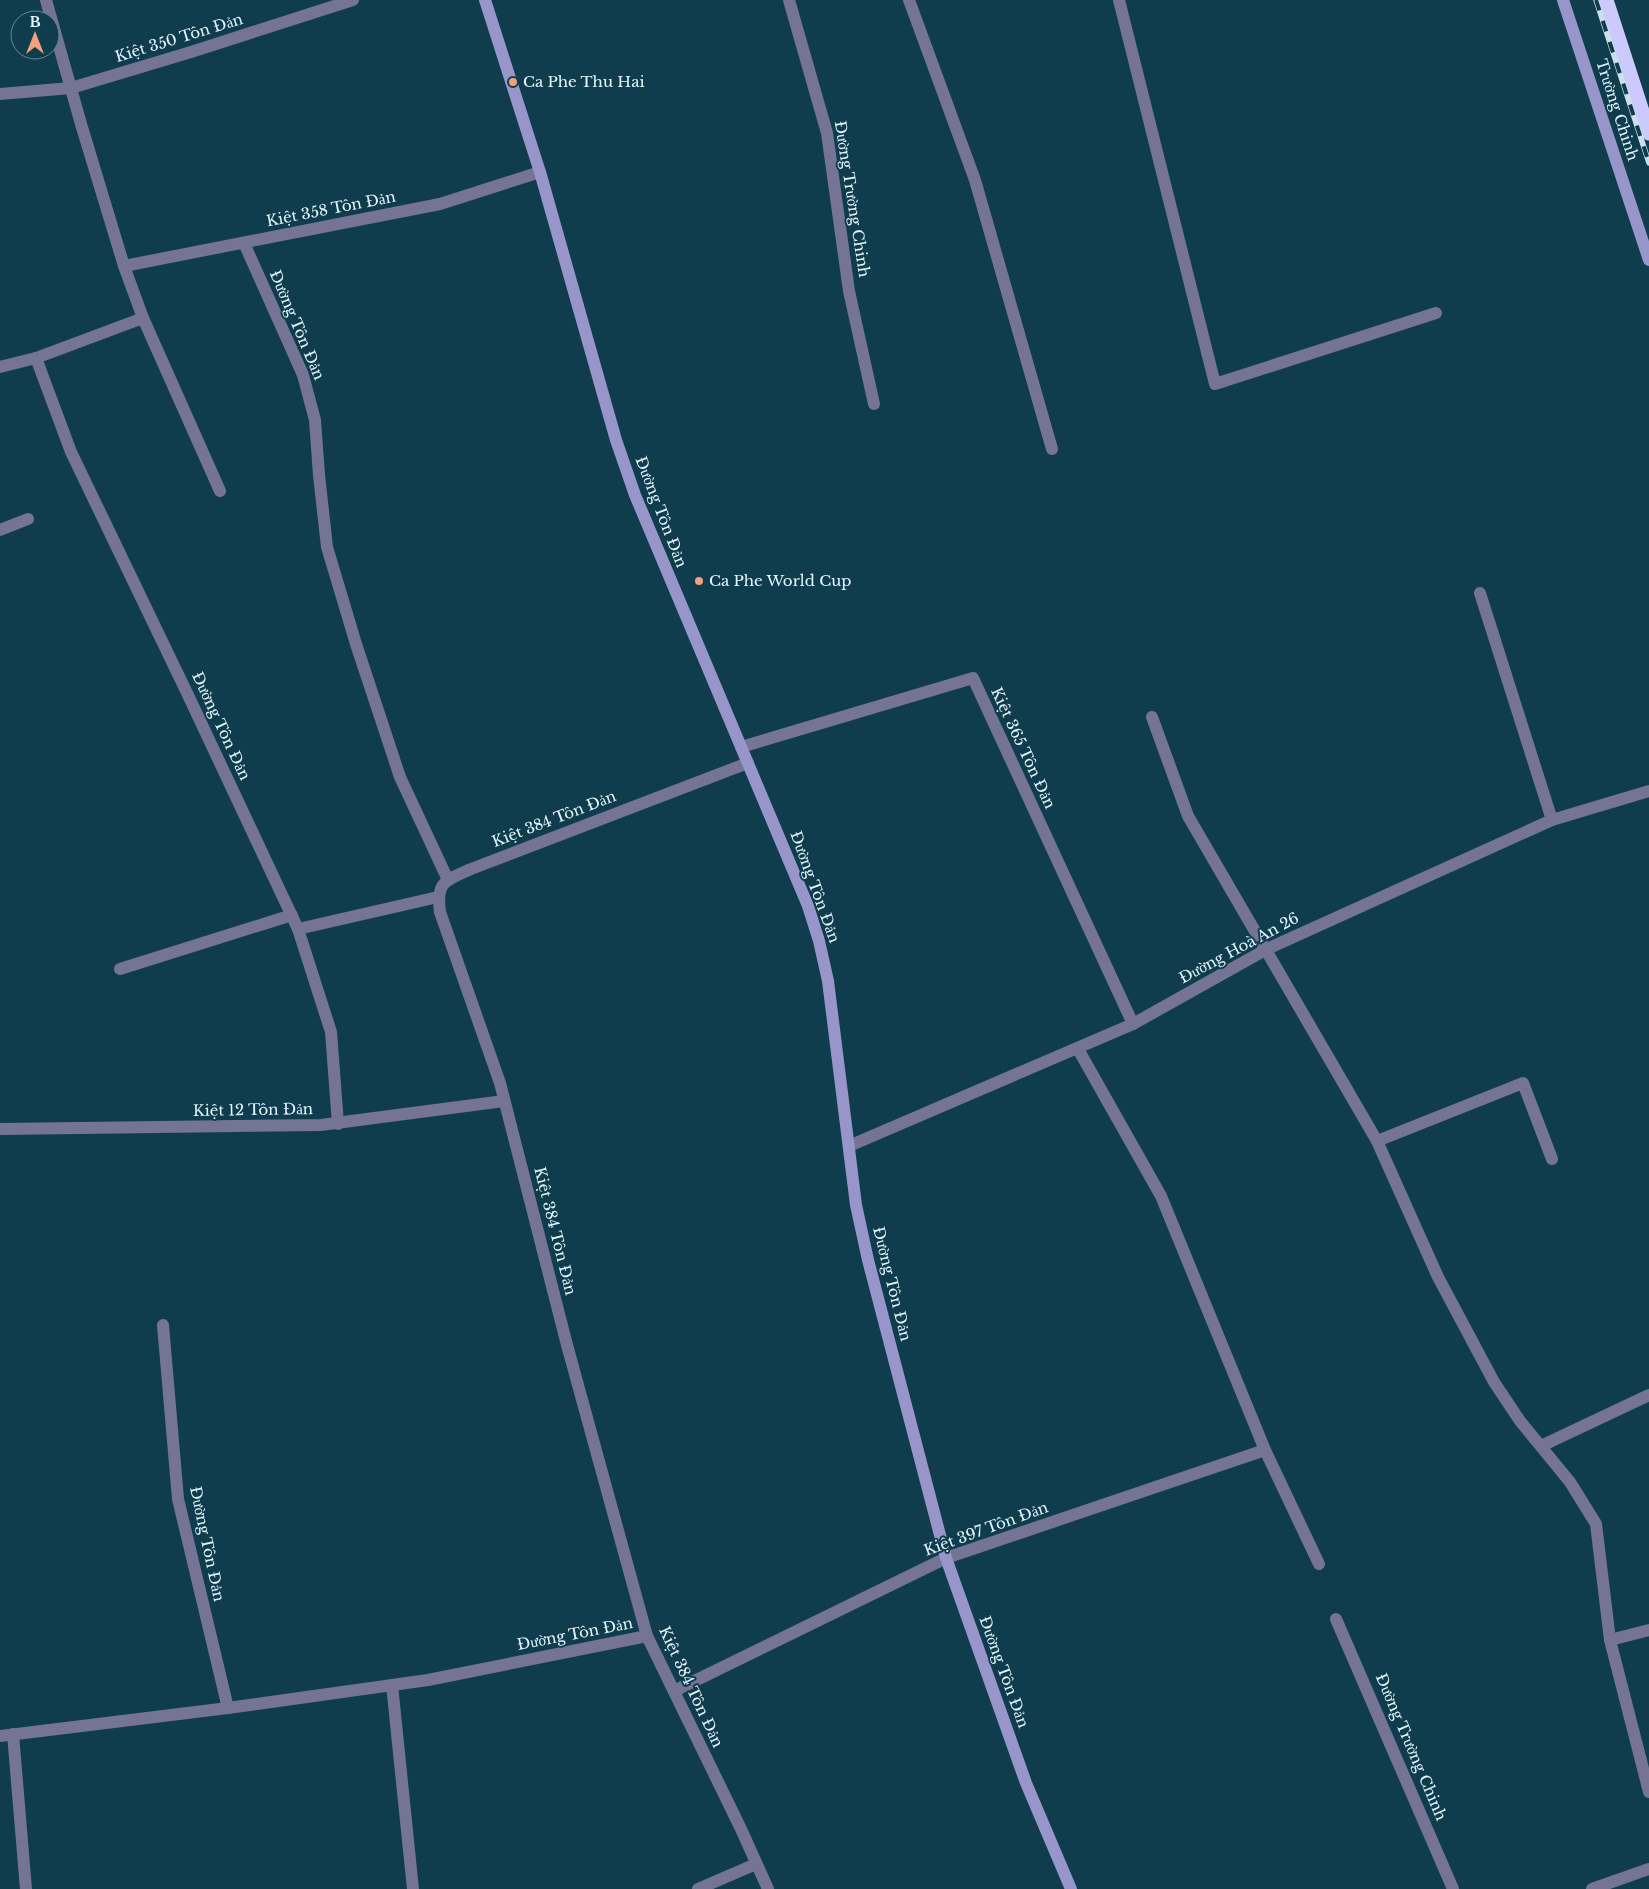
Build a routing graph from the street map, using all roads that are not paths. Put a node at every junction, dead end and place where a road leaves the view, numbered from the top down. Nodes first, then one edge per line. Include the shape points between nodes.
1 (46, 0) edge
2 (353, 0) edge
3 (485, 0) edge
4 (789, 0) edge
5 (909, 0) edge
6 (1119, 0) edge
7 (1563, 0) edge
8 (1606, 0) edge
9 (71, 88) junction
10 (0, 94) edge
11 (1649, 133) edge
12 (540, 172) junction
13 (244, 243) junction
14 (1649, 260) edge
15 (124, 266) junction
16 (1436, 313) dead end
17 (143, 318) junction
18 (36, 358) junction
19 (0, 367) edge
20 (874, 404) dead end
21 (1052, 449) dead end
22 (220, 490) dead end
23 (28, 519) dead end
24 (0, 530) edge
25 (1480, 593) dead end
26 (1152, 717) dead end
27 (741, 747) junction
28 (748, 763) junction
29 (1649, 791) edge
30 (1552, 820) junction
31 (448, 880) junction
32 (438, 897) junction
33 (292, 915) junction
34 (298, 929) junction
35 (1267, 949) junction
36 (120, 969) dead end
37 (1133, 1024) junction
38 (1078, 1049) junction
39 (504, 1101) junction
40 (338, 1124) junction
41 (0, 1128) edge
42 (1377, 1141) junction
43 (849, 1146) junction
44 (1552, 1159) dead end
45 (163, 1326) dead end
46 (1649, 1394) edge
47 (1540, 1446) junction
48 (1265, 1450) junction
49 (946, 1558) junction
50 (1319, 1564) dead end
51 (1336, 1619) dead end
52 (1649, 1630) edge
53 (647, 1636) junction
54 (1610, 1640) junction
55 (392, 1685) junction
56 (674, 1691) junction
57 (228, 1708) junction
58 (6, 1735) edge
59 (1649, 1792) edge
60 (756, 1864) junction
61 (1649, 1869) edge
62 (26, 1889) edge
63 (413, 1889) edge
64 (698, 1889) edge
65 (768, 1889) edge
66 (1071, 1889) edge
67 (1453, 1889) edge
68 (1592, 1889) edge

1 - 9 street
2 - 9 street, Kiệt 350 Tôn Đản
3 - 12 street, Đường Tôn Đản
4 - 20 street, Đường Trường Chinh via 827,133 849,291
5 - 21 street via 976,180
6 - 16 street via 1215,384
7 - 14 street, Trường Chinh
8 - 11 highway
9 - 10 street
9 - 15 street
12 - 13 street, Kiệt 358 Tôn Đản via 440,204
12 - 27 street, Đường Tôn Đản via 632,486
13 - 15 street, Kiệt 358 Tôn Đản
13 - 31 street, Đường Tôn Đản via 303,375 315,420 327,547 400,777
15 - 17 street
17 - 18 street
17 - 22 street
18 - 19 street
18 - 33 street, Đường Tôn Đản via 71,452
23 - 24 street
25 - 30 street
26 - 35 street via 1188,816
27 - 28 street, Đường Tôn Đản
27 - 37 street, Kiệt 365 Tôn Đản via 973,678
28 - 31 street, Kiệt 384 Tôn Đản via 477,866
28 - 43 street, Đường Tôn Đản via 820,941
29 - 30 street, Đường Hoà An 26
30 - 35 street, Đường Hoà An 26
31 - 32 street via 440,888
32 - 34 street
32 - 39 street, Kiệt 384 Tôn Đản via 440,912
33 - 34 street, Đường Tôn Đản
33 - 36 street
34 - 40 street, Đường Tôn Đản via 331,1032
35 - 37 street, Đường Hoà An 26
35 - 42 street
37 - 38 street, Đường Hoà An 26
38 - 43 street, Đường Hoà An 26
38 - 48 street via 1161,1196
39 - 40 street, Kiệt 12 Tôn Đản
39 - 53 street, Kiệt 384 Tôn Đản
40 - 41 street, Kiệt 12 Tôn Đản
42 - 44 street via 1523,1084
42 - 47 street via 1438,1277 1494,1382
43 - 49 street, Đường Tôn Đản via 856,1205 868,1260
45 - 57 street, Đường Tôn Đản via 178,1499
46 - 47 street
47 - 54 street via 1570,1482 1596,1524
48 - 49 street, Kiệt 397 Tôn Đản
48 - 50 street
49 - 56 street, Kiệt 397 Tôn Đản
49 - 66 street, Đường Tôn Đản via 1026,1783
51 - 67 street, Đường Trường Chinh
52 - 54 street
53 - 55 street, Đường Tôn Đản
53 - 56 street, Kiệt 384 Tôn Đản
54 - 59 street
55 - 57 street, Đường Tôn Đản
55 - 63 street
56 - 60 street, Kiệt 384 Tôn Đản via 742,1828
57 - 58 street, Đường Tôn Đản
58 - 62 street
60 - 64 street
60 - 65 street, Kiệt 384 Tôn Đản
61 - 68 street

